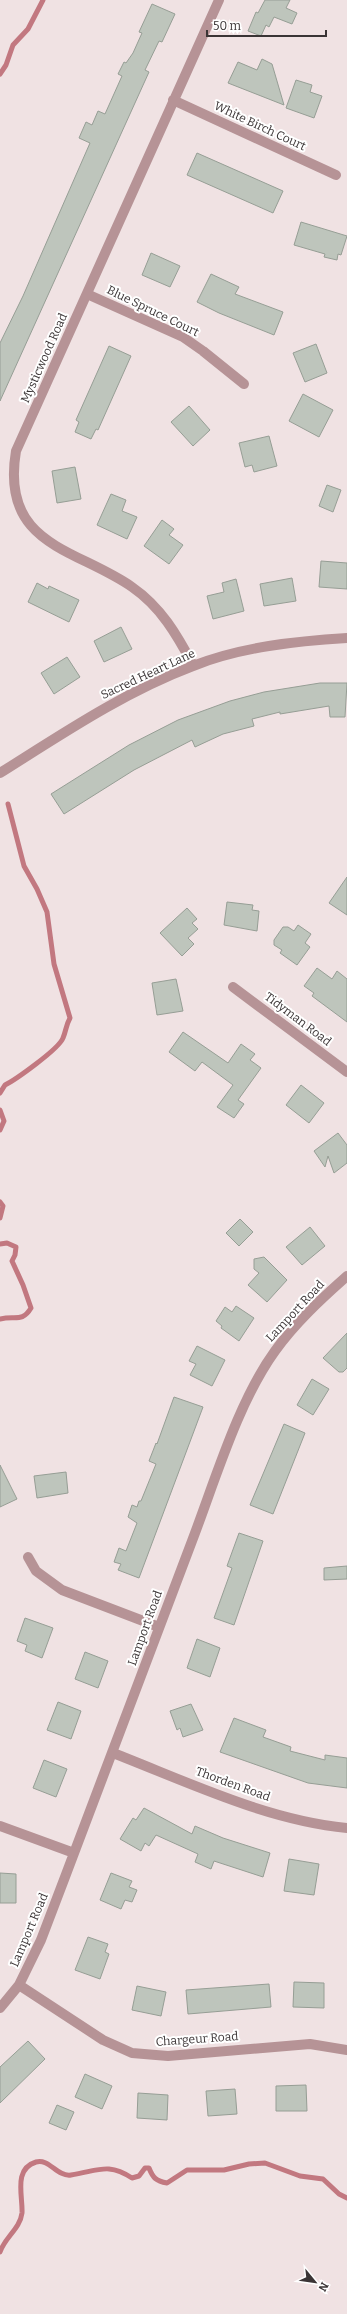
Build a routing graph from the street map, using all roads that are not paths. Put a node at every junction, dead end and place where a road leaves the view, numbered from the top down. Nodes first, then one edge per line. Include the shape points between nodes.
1 (219, 0) edge
2 (173, 100) junction
3 (336, 175) dead end
4 (87, 294) junction
5 (244, 384) dead end
6 (347, 638) edge
7 (194, 665) junction
8 (0, 773) edge
9 (233, 987) dead end
10 (347, 1072) edge
11 (347, 1276) edge
12 (28, 1557) dead end
13 (159, 1627) junction
14 (113, 1753) junction
15 (0, 1826) edge
16 (347, 1828) edge
17 (74, 1853) junction
18 (19, 1985) junction
19 (0, 2008) edge
20 (347, 2050) edge

1 - 2 street, Mysticwood Road
2 - 3 street, White Birch Court
2 - 4 street, Mysticwood Road
4 - 5 street, Blue Spruce Court via 183,337
4 - 7 street, Mysticwood Road via 16,451 11,488 16,508 36,536 52,547 112,575 147,598 174,630
6 - 7 street, Sacred Heart Lane via 303,640
7 - 8 street, Sacred Heart Lane via 109,706
9 - 10 street, Tidyman Road
11 - 13 street, Lamport Road via 299,1322 275,1351 254,1385
12 - 13 street via 36,1571 62,1590
13 - 14 street, Lamport Road
14 - 16 street, Thorden Road via 257,1808 299,1820
14 - 17 street, Lamport Road
15 - 17 street
17 - 18 street, Lamport Road via 41,1940
18 - 19 street, Lamport Road
18 - 20 street, Chargeur Road via 104,2040 132,2053 168,2056 310,2044

